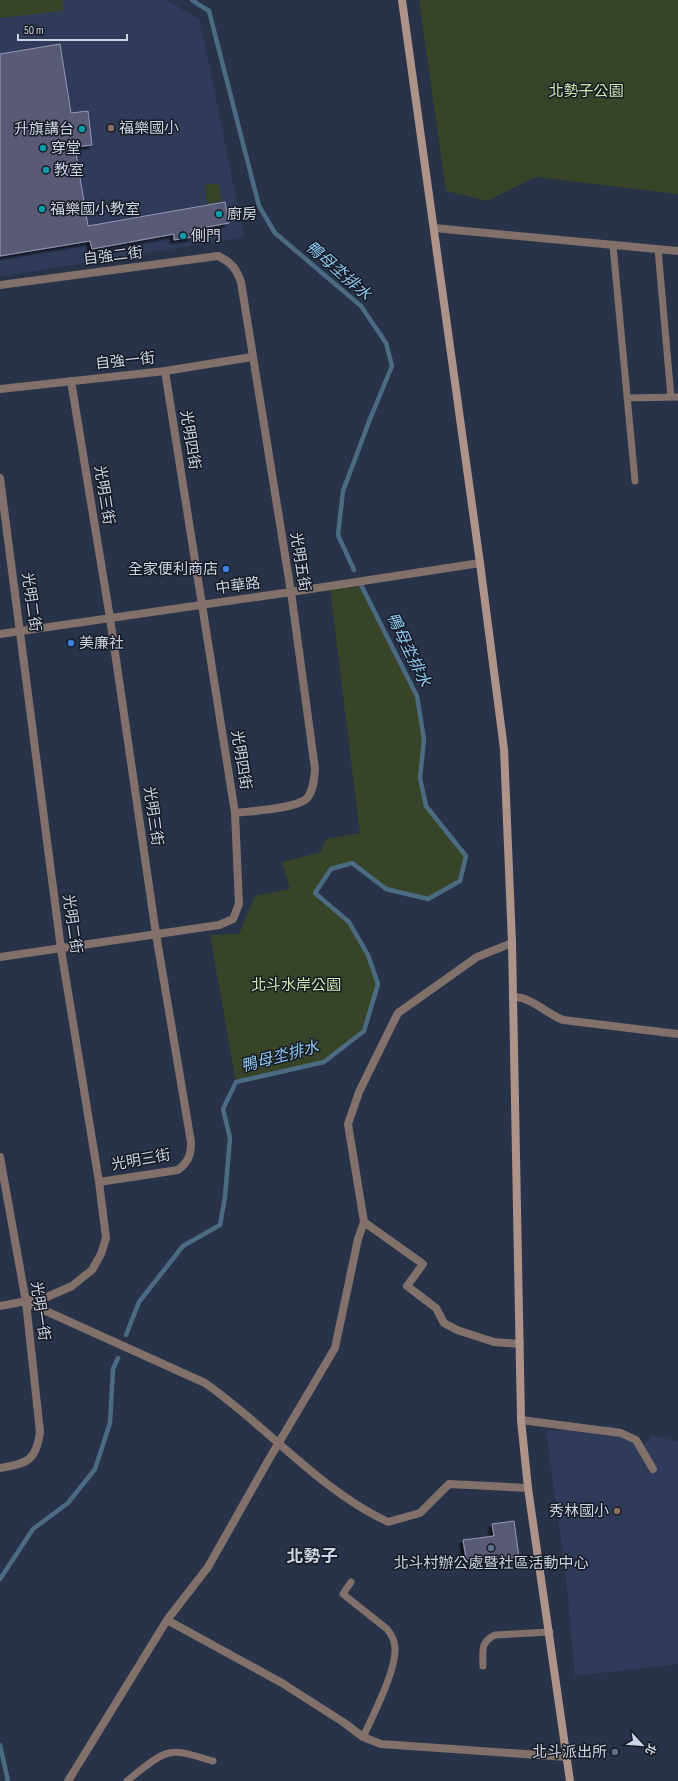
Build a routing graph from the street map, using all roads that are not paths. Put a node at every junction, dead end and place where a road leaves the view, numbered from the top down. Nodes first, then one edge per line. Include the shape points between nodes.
1 (402, 0) edge
2 (434, 228) junction
3 (613, 246) junction
4 (658, 249) junction
5 (678, 251) edge
6 (228, 260) joint
7 (0, 285) edge
8 (252, 357) junction
9 (165, 371) junction
10 (71, 381) junction
11 (0, 388) edge
12 (674, 397) edge
13 (627, 398) junction
14 (0, 478) edge
15 (635, 480) dead end
16 (480, 563) junction
17 (291, 592) junction
18 (202, 605) junction
19 (110, 618) junction
20 (20, 631) junction
21 (0, 634) edge
22 (235, 813) junction
23 (156, 934) junction
24 (512, 943) junction
25 (61, 949) junction
26 (0, 957) edge
27 (512, 997) junction
28 (678, 1034) edge
29 (0, 1157) edge
30 (99, 1182) junction
31 (364, 1222) junction
32 (26, 1302) junction
33 (0, 1306) edge
34 (520, 1344) junction
35 (521, 1420) junction
36 (278, 1444) junction
37 (0, 1468) edge
38 (653, 1469) dead end
39 (528, 1488) junction
40 (351, 1582) dead end
41 (167, 1620) junction
42 (550, 1632) junction
43 (482, 1666) dead end
44 (363, 1737) junction
45 (567, 1757) junction
46 (213, 1761) dead end
47 (68, 1781) edge
48 (127, 1781) edge
49 (570, 1781) edge

1 - 2 main road
2 - 3 street
2 - 16 main road
3 - 4 street
3 - 13 lane
4 - 5 street
4 - 12 lane
6 - 7 street, 自強二街 via 218,256
6 - 8 street, 光明五街 via 237,270 241,282
8 - 9 street, 自強一街
8 - 17 street, 光明五街
9 - 10 street, 自強一街
9 - 18 street, 光明四街
10 - 11 street, 自強一街
10 - 19 street, 光明三街
12 - 13 lane
13 - 15 lane
14 - 20 street, 光明二街
16 - 17 street, 中華路
16 - 24 main road via 504,749
17 - 18 street, 中華路
17 - 22 street, 光明五街 via 315,769 314,783 308,797 296,804
18 - 19 street, 中華路
18 - 22 street, 光明四街
19 - 20 street, 中華路
19 - 23 street, 光明三街
20 - 21 street, 中華路
20 - 25 street, 光明二街
22 - 23 street, 光明四街 via 239,904 233,919 219,925
23 - 25 street, 光明四街
23 - 30 street, 光明三街 via 192,1142 191,1153 187,1162 178,1170
24 - 27 main road
24 - 31 street via 476,957 398,1013 359,1092 348,1124
25 - 26 street, 光明四街
25 - 30 street, 光明二街
27 - 28 street via 522,997 563,1020
27 - 34 main road
29 - 32 street, 光明一街
30 - 32 street, 光明二街 via 106,1238 92,1270 72,1286 47,1297
31 - 34 street via 423,1264 407,1286 436,1308 444,1323 494,1342
31 - 36 street via 358,1239 335,1348
32 - 33 street, 光明二街
32 - 36 street via 205,1383
32 - 37 street, 光明一街 via 40,1432 38,1445 33,1456 22,1464
34 - 35 main road
35 - 38 street via 621,1433 636,1440
35 - 39 main road
36 - 39 street via 351,1502 388,1522 420,1513 449,1484
36 - 41 street via 208,1567
39 - 42 main road
40 - 44 lane via 343,1594 387,1629 393,1636 396,1649 390,1676
41 - 44 street via 282,1683
41 - 47 street
42 - 43 lane via 495,1635 487,1638
42 - 45 main road
44 - 45 street via 381,1744 397,1746
45 - 49 main road
46 - 48 lane via 169,1752

